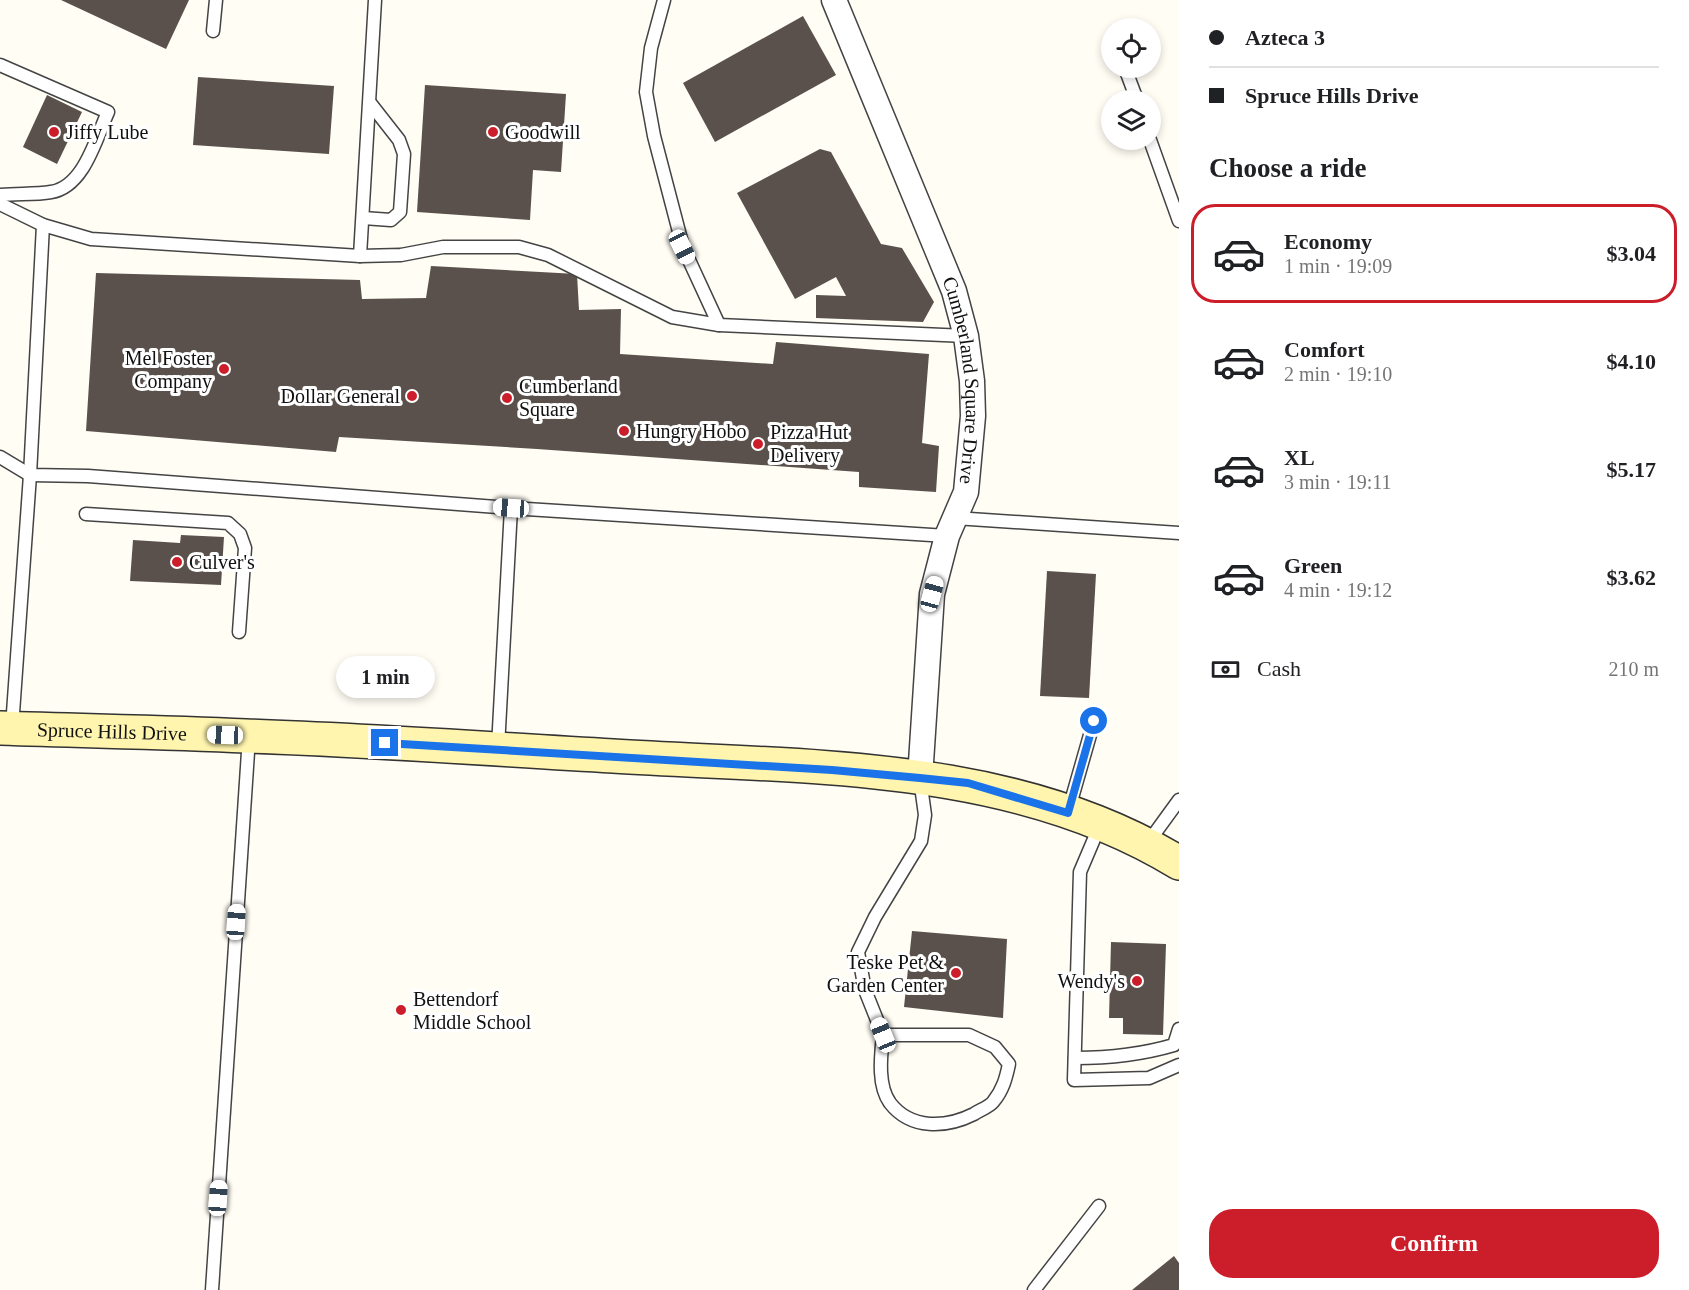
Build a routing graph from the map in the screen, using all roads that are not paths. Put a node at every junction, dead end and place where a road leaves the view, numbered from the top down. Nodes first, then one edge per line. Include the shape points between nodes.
1 (216, 0) edge
2 (375, 0) edge
3 (664, 0) edge
4 (834, 0) edge
5 (213, 31) dead end
6 (0, 65) edge
7 (370, 104) junction
8 (1154, 150) edge
9 (0, 195) edge
10 (0, 204) edge
11 (363, 218) junction
12 (1179, 221) edge
13 (43, 225) junction
14 (360, 256) junction
15 (719, 324) junction
16 (966, 336) junction
17 (0, 457) edge
18 (30, 475) junction
19 (511, 508) junction
20 (86, 514) dead end
21 (951, 527) junction
22 (1179, 533) edge
23 (239, 633) dead end
24 (1094, 721) dead end
25 (6, 728) edge
26 (249, 736) junction
27 (497, 749) junction
28 (920, 778) junction
29 (1179, 800) edge
30 (1068, 813) junction
31 (1101, 824) junction
32 (1147, 843) junction
33 (1179, 863) edge
34 (1179, 1029) edge
35 (883, 1035) junction
36 (1075, 1058) junction
37 (1179, 1065) edge
38 (1099, 1206) dead end
39 (212, 1290) edge
40 (1034, 1290) edge

1 - 5 lane
2 - 7 lane
3 - 15 lane via 651,48 646,92 682,247
4 - 16 street, Cumberland Square Drive via 954,291
6 - 9 lane via 108,112 81,170 69,184 52,192
7 - 11 lane
7 - 11 lane via 399,140 404,154 400,212 391,219
8 - 12 lane
10 - 13 lane
11 - 14 lane
13 - 14 lane via 91,239
13 - 18 lane
14 - 15 lane via 401,255 443,247 519,247 548,255 672,317
15 - 16 lane
16 - 21 street, Cumberland Square Drive via 973,416 966,492
17 - 18 lane
18 - 19 lane
18 - 25 lane
19 - 21 lane
19 - 27 lane
20 - 23 lane via 228,523 240,534 244,548
21 - 22 lane
21 - 28 street, Cumberland Square Drive via 932,594
24 - 30 lane
25 - 26 main road, Spruce Hills Drive
26 - 27 main road, Spruce Hills Drive
26 - 39 lane
27 - 28 main road, Spruce Hills Drive
28 - 30 main road, Spruce Hills Drive via 968,783
28 - 35 lane via 925,815 921,841 858,952 865,990
29 - 32 lane
30 - 31 main road, Spruce Hills Drive
31 - 32 main road, Spruce Hills Drive
31 - 36 lane via 1080,872
32 - 33 main road, Spruce Hills Drive
34 - 36 lane via 1174,1045 1119,1058
35 - 35 lane via 969,1035 995,1047 1009,1064 1004,1086 992,1104 956,1123 933,1125 908,1119 889,1102 882,1080
36 - 37 lane via 1074,1080 1149,1078
38 - 40 lane

